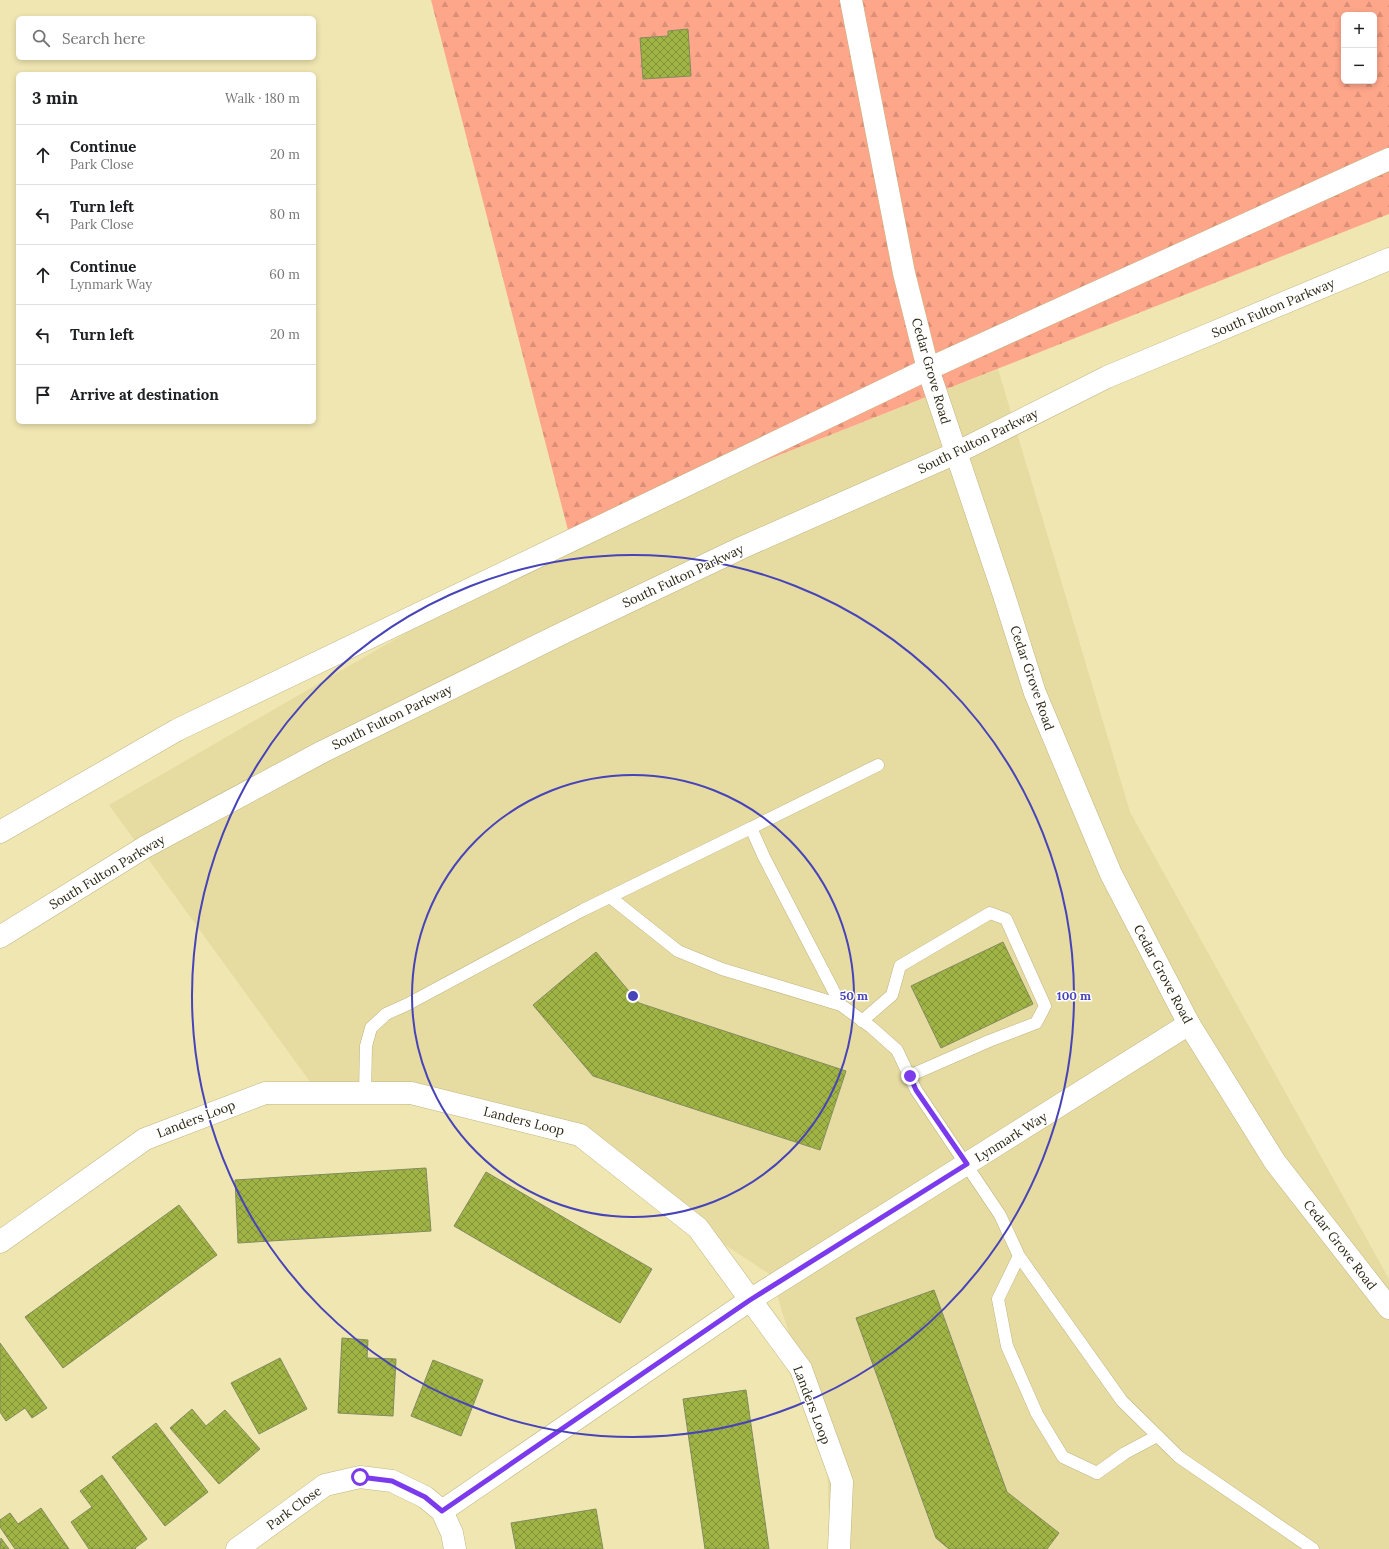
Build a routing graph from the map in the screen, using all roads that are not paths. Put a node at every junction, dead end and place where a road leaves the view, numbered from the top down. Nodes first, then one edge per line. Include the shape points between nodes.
1 (851, 0) edge
2 (1389, 159) edge
3 (1389, 259) edge
4 (928, 369) junction
5 (956, 453) junction
6 (878, 765) dead end
7 (751, 828) junction
8 (0, 832) edge
9 (610, 896) junction
10 (0, 937) edge
11 (841, 1005) junction
12 (862, 1021) junction
13 (1189, 1024) junction
14 (910, 1076) junction
15 (365, 1093) junction
16 (967, 1164) junction
17 (0, 1242) edge
18 (1019, 1256) junction
19 (750, 1300) junction
20 (1389, 1308) edge
21 (1157, 1436) junction
22 (442, 1511) junction
23 (237, 1549) edge
24 (455, 1549) edge
25 (839, 1549) edge
26 (1313, 1549) edge

1 - 4 main road, Cedar Grove Road via 904,273
2 - 4 main road
3 - 5 main road, South Fulton Parkway via 1107,377
4 - 5 main road, Cedar Grove Road
4 - 8 main road via 177,730
5 - 10 main road, South Fulton Parkway via 740,548 322,752 145,848
5 - 13 main road, Cedar Grove Road via 1034,693 1111,874
6 - 7 lane
7 - 9 lane
7 - 11 lane
9 - 11 lane via 678,951 722,969
9 - 15 lane via 386,1014 371,1028 366,1046
11 - 12 lane
12 - 14 lane via 897,1050
12 - 14 lane via 892,995 900,966 990,913 1006,920 1045,1006 1036,1023
13 - 16 main road, Lynmark Way
13 - 20 main road, Cedar Grove Road via 1275,1162
14 - 16 lane via 916,1090
15 - 17 main road, Landers Loop via 265,1093 145,1139
15 - 19 main road, Landers Loop via 411,1093 580,1135 698,1228
16 - 18 lane via 1000,1215
16 - 19 main road, Lynmark Way
18 - 21 lane via 1122,1401
18 - 21 lane via 998,1299 1007,1346 1037,1414 1063,1457 1097,1473 1125,1453
19 - 22 main road
19 - 25 main road, Landers Loop via 800,1369 842,1482
21 - 26 lane via 1179,1457
22 - 23 main road, Park Close via 425,1497 392,1481 360,1477 325,1485
22 - 24 main road, Park Close via 452,1533

